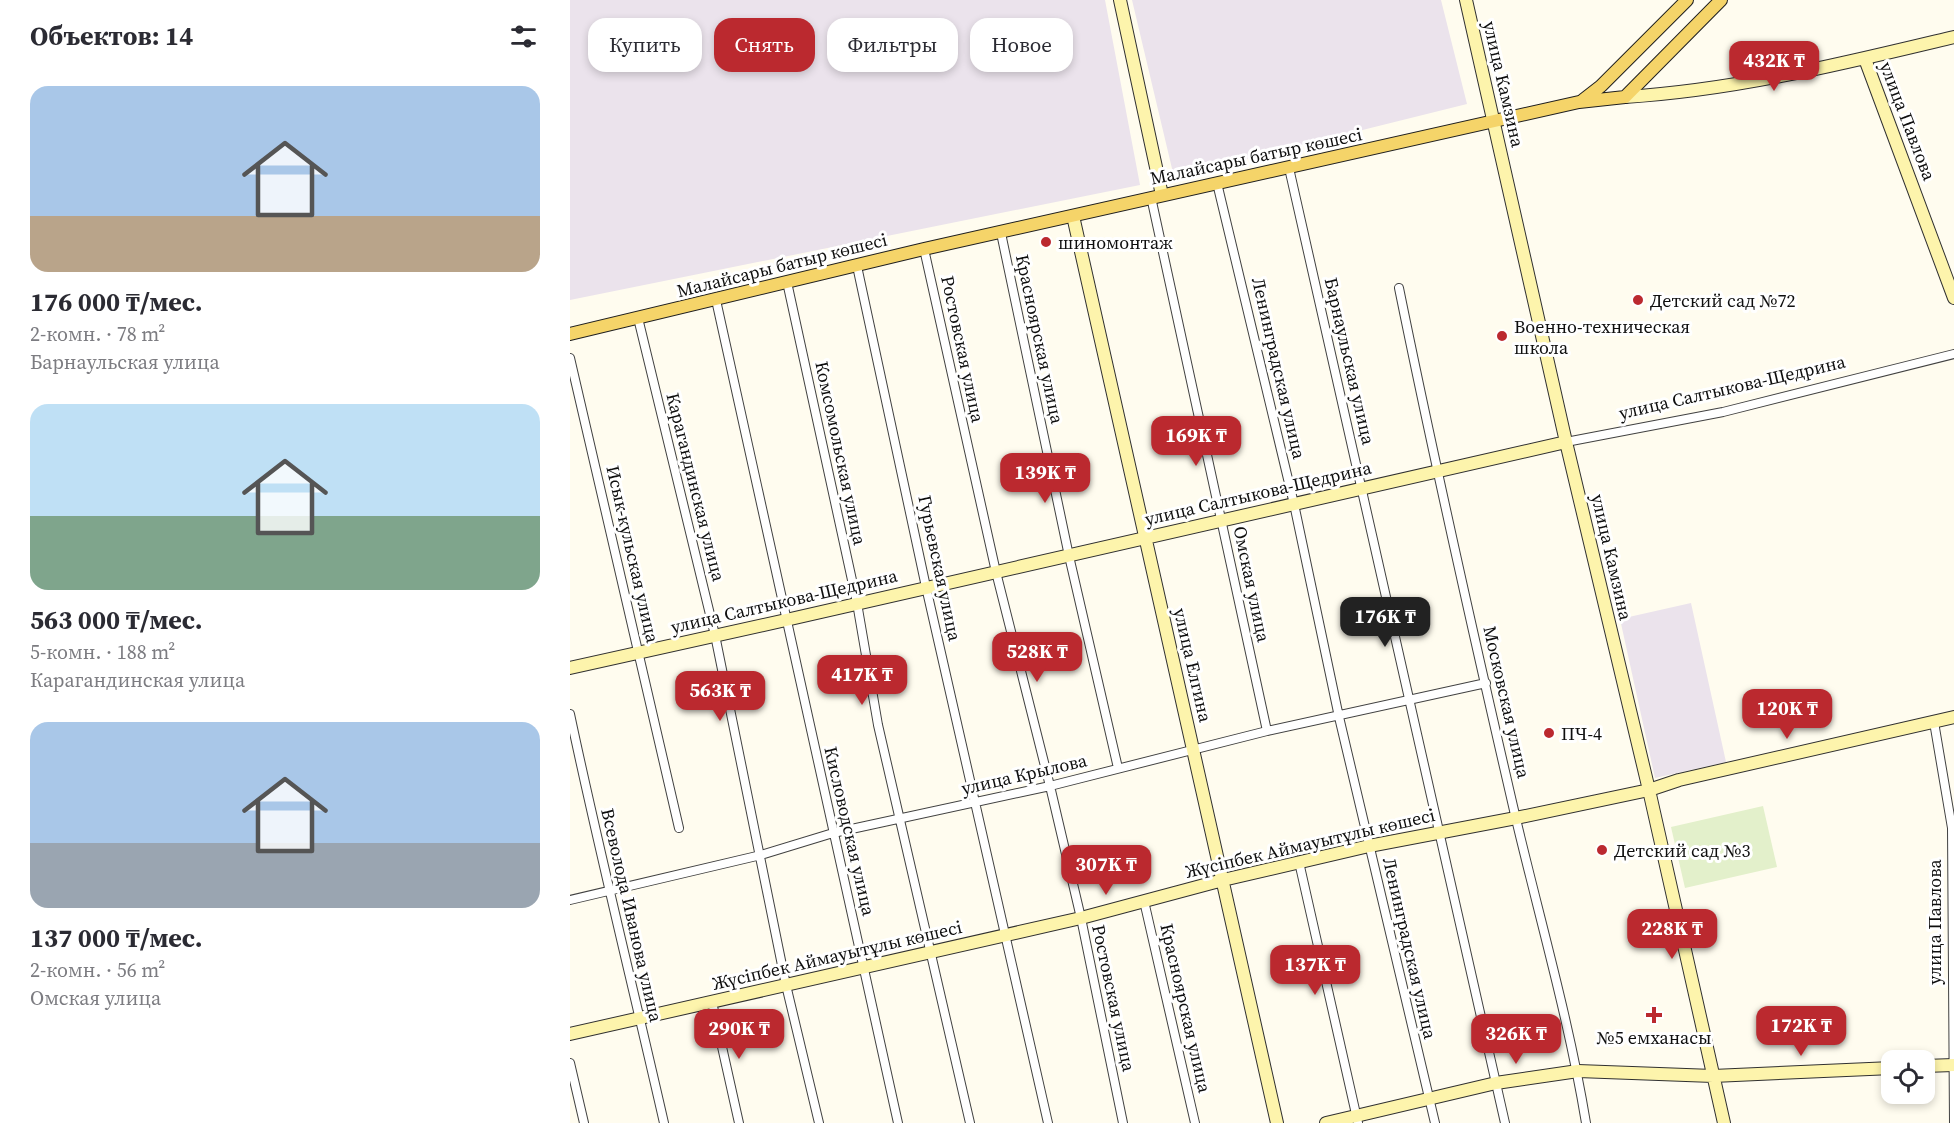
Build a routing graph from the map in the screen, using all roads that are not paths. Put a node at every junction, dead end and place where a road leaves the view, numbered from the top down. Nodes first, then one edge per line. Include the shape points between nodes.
1 (1120, 0) edge
2 (1466, 0) edge
3 (1687, 0) edge
4 (1722, 0) edge
5 (1954, 37) edge
6 (1865, 59) junction
7 (1625, 97) junction
8 (1579, 102) junction
9 (1494, 122) junction
10 (1289, 168) junction
11 (1217, 183) junction
12 (1156, 196) junction
13 (1073, 216) junction
14 (1000, 233) junction
15 (924, 249) junction
16 (857, 266) junction
17 (787, 282) junction
18 (1399, 288) dead end
19 (1954, 298) edge
20 (716, 300) junction
21 (638, 318) junction
22 (570, 334) edge
23 (1954, 354) edge
24 (570, 358) edge
25 (1566, 442) junction
26 (1437, 471) junction
27 (1362, 488) junction
28 (1294, 504) junction
29 (1221, 520) junction
30 (1144, 538) junction
31 (1070, 556) junction
32 (996, 572) junction
33 (926, 587) junction
34 (857, 603) junction
35 (786, 620) junction
36 (715, 635) junction
37 (639, 653) junction
38 (570, 668) edge
39 (1486, 683) junction
40 (1410, 700) junction
41 (570, 714) edge
42 (1339, 717) junction
43 (1954, 717) edge
44 (1934, 722) junction
45 (1267, 731) junction
46 (1194, 751) junction
47 (1118, 768) junction
48 (1050, 786) junction
49 (1649, 790) junction
50 (976, 802) junction
51 (900, 817) junction
52 (1516, 818) junction
53 (679, 828) dead end
54 (1953, 828) edge
55 (1439, 832) junction
56 (833, 833) junction
57 (1369, 846) junction
58 (760, 855) junction
59 (1299, 862) junction
60 (1223, 880) junction
61 (610, 890) junction
62 (570, 900) edge
63 (1144, 901) junction
64 (1081, 918) junction
65 (1006, 935) junction
66 (931, 952) junction
67 (864, 968) junction
68 (786, 985) junction
69 (712, 1002) junction
70 (640, 1018) junction
71 (570, 1034) edge
72 (570, 1063) edge
73 (1953, 1065) edge
74 (1935, 1066) edge
75 (1881, 1068) edge
76 (1578, 1071) junction
77 (1713, 1076) junction
78 (1496, 1083) junction
79 (1428, 1099) junction
80 (1357, 1119) edge
81 (584, 1123) edge
82 (664, 1123) edge
83 (739, 1123) edge
84 (819, 1123) edge
85 (898, 1123) edge
86 (970, 1123) edge
87 (1048, 1123) edge
88 (1123, 1123) edge
89 (1195, 1123) edge
90 (1277, 1123) edge
91 (1326, 1123) edge
92 (1435, 1123) edge
93 (1505, 1123) edge
94 (1586, 1123) edge
95 (1724, 1123) edge
96 (1954, 1123) edge

1 - 12 street
2 - 9 street, улица Камзина
3 - 8 main road via 1601,86
4 - 7 main road
5 - 6 street, Малайсары батыр көшесі
6 - 7 street, Малайсары батыр көшесі via 1748,82
6 - 19 street, улица Павлова
7 - 8 main road, Малайсары батыр көшесі
8 - 9 main road, Малайсары батыр көшесі
9 - 10 main road, Малайсары батыр көшесі
9 - 25 street, улица Камзина
10 - 11 main road, Малайсары батыр көшесі
10 - 27 street, Барнаульская улица
11 - 12 main road, Малайсары батыр көшесі
11 - 28 street, Ленинградская улица
12 - 13 main road, Малайсары батыр көшесі
12 - 29 street, Омская улица
13 - 14 main road, Малайсары батыр көшесі
13 - 30 street, улица Елгина
14 - 15 main road, Малайсары батыр көшесі
14 - 31 street, Красноярская улица
15 - 16 main road, Малайсары батыр көшесі
15 - 32 street, Ростовская улица
16 - 17 main road, Малайсары батыр көшесі
16 - 33 street, Гурьевская улица
17 - 20 main road, Малайсары батыр көшесі
17 - 34 street, Комсомольская улица
18 - 26 street, Московская улица
20 - 21 main road, Малайсары батыр көшесі
20 - 35 street, Кисловодская улица
21 - 22 main road, Малайсары батыр көшесі
21 - 36 street, Карагандинская улица
23 - 25 street, улица Салтыкова-Щедрина via 1723,411
24 - 37 street, Исык-кульская улица
25 - 26 street, улица Салтыкова-Щедрина
25 - 49 street, улица Камзина
26 - 27 street, улица Салтыкова-Щедрина
26 - 39 street, Московская улица
27 - 28 street, улица Салтыкова-Щедрина
27 - 40 street, Барнаульская улица
28 - 29 street, улица Салтыкова-Щедрина
28 - 42 street, Ленинградская улица
29 - 30 street, улица Салтыкова-Щедрина
29 - 45 street, Омская улица
30 - 31 street, улица Салтыкова-Щедрина
30 - 46 street, улица Елгина
31 - 32 street, улица Салтыкова-Щедрина
31 - 47 street, Красноярская улица
32 - 33 street, улица Салтыкова-Щедрина
32 - 48 street, Ростовская улица
33 - 34 street, улица Салтыкова-Щедрина
33 - 50 street, Гурьевская улица
34 - 35 street, улица Салтыкова-Щедрина
34 - 51 street, Комсомольская улица via 878,725
35 - 36 street, улица Салтыкова-Щедрина
35 - 56 street, Кисловодская улица
36 - 37 street, улица Салтыкова-Щедрина
36 - 58 street, Карагандинская улица
37 - 38 street, улица Салтыкова-Щедрина
37 - 53 street, Исык-кульская улица
39 - 40 street, улица Крылова
39 - 52 street, Московская улица
40 - 42 street, улица Крылова
40 - 55 street, Барнаульская улица
41 - 61 street, Всеволода Иванова улица
42 - 45 street, улица Крылова
42 - 57 street, Ленинградская улица
43 - 44 street, Жүсіпбек Аймауытұлы көшесі
44 - 49 street, Жүсіпбек Аймауытұлы көшесі
44 - 54 street, улица Павлова
45 - 46 street, улица Крылова
46 - 47 street, улица Крылова
46 - 60 street, улица Елгина
47 - 48 street, улица Крылова
48 - 50 street, улица Крылова
48 - 64 street, Ростовская улица
49 - 52 street, Жүсіпбек Аймауытұлы көшесі
49 - 77 street, улица Камзина
50 - 51 street, улица Крылова
50 - 65 street, Гурьевская улица
51 - 56 street, улица Крылова
51 - 66 street, Комсомольская улица
52 - 55 street, Жүсіпбек Аймауытұлы көшесі
52 - 76 street, Московская улица
54 - 73 street, улица Павлова
55 - 57 street, Жүсіпбек Аймауытұлы көшесі
55 - 78 street, Барнаульская улица
56 - 58 street, улица Крылова
56 - 67 street, Кисловодская улица
57 - 59 street, Жүсіпбек Аймауытұлы көшесі
57 - 79 street, Ленинградская улица
58 - 61 street, улица Крылова
58 - 68 street, Карагандинская улица
59 - 60 street, Жүсіпбек Аймауытұлы көшесі
59 - 80 street
60 - 63 street, Жүсіпбек Аймауытұлы көшесі
60 - 90 street, улица Елгина
61 - 62 street, улица Крылова
61 - 70 street, Всеволода Иванова улица
63 - 64 street, Жүсіпбек Аймауытұлы көшесі
63 - 89 street, Красноярская улица
64 - 65 street, Жүсіпбек Аймауытұлы көшесі
64 - 88 street, Ростовская улица
65 - 66 street, Жүсіпбек Аймауытұлы көшесі
65 - 87 street, Гурьевская улица
66 - 67 street, Жүсіпбек Аймауытұлы көшесі
66 - 86 street, Комсомольская улица
67 - 68 street, Жүсіпбек Аймауытұлы көшесі
67 - 85 street, Кисловодская улица
68 - 69 street, Жүсіпбек Аймауытұлы көшесі
68 - 84 street, Карагандинская улица
69 - 70 street, Жүсіпбек Аймауытұлы көшесі
69 - 83 street
70 - 71 street, Жүсіпбек Аймауытұлы көшесі
70 - 82 street, Всеволода Иванова улица
72 - 81 street
73 - 74 street
73 - 96 street, улица Павлова
75 - 77 street
76 - 77 street
76 - 78 street
76 - 94 street, Московская улица
77 - 95 street, улица Камзина
78 - 79 street
78 - 93 street, Барнаульская улица
79 - 80 street
79 - 92 street, Ленинградская улица
80 - 91 street

